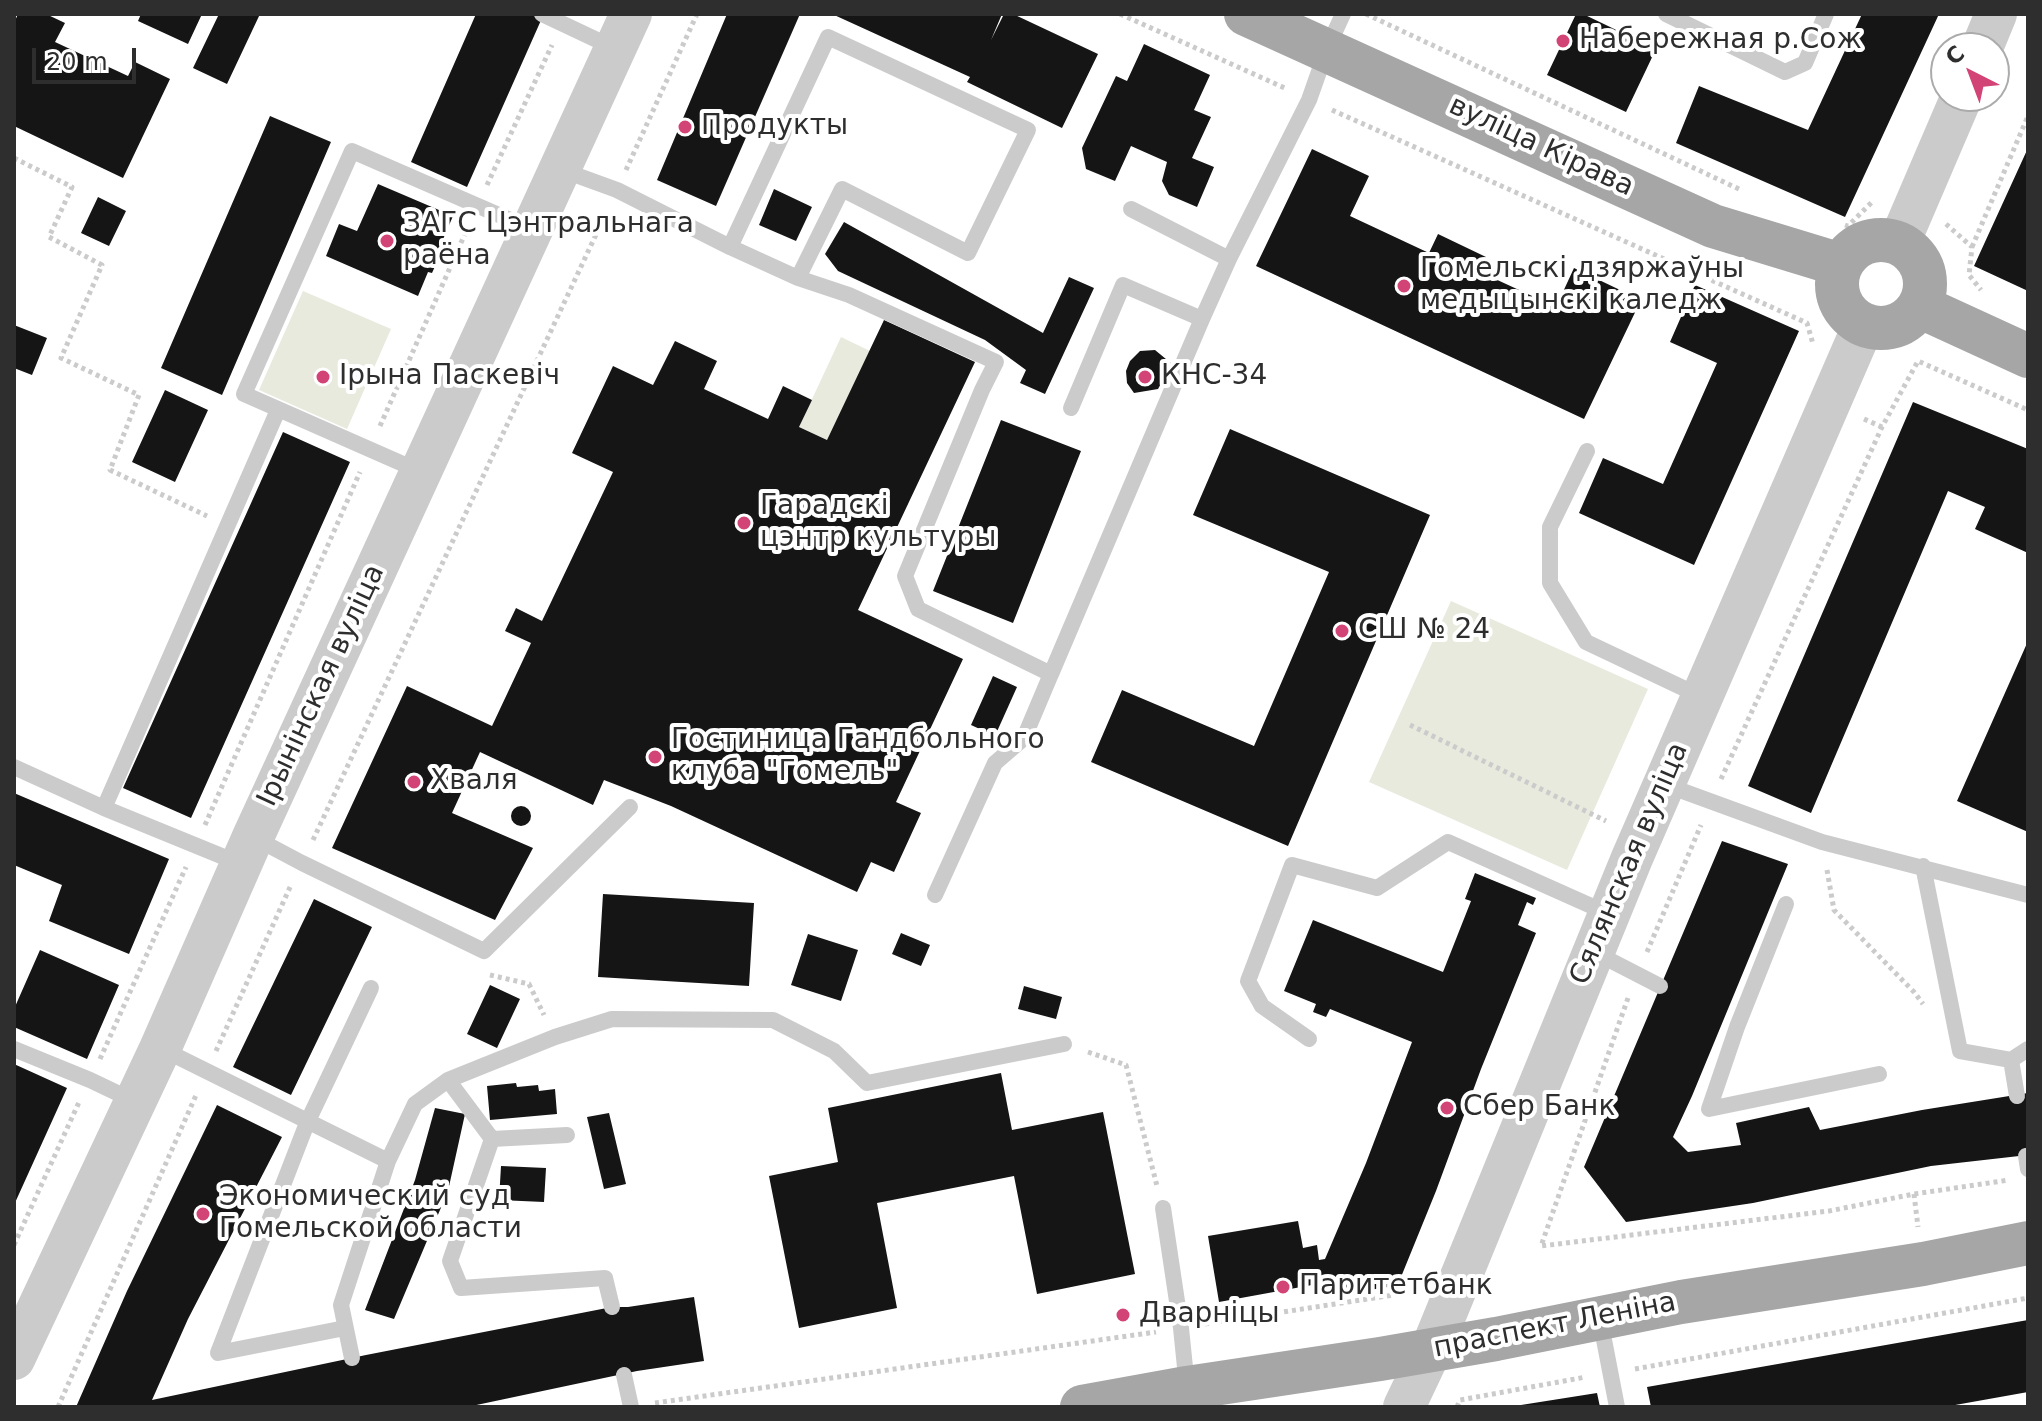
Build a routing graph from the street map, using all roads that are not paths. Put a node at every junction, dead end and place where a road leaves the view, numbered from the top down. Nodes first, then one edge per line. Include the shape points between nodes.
1 (542, 14) edge
2 (1246, 14) edge
3 (1666, 14) edge
4 (1826, 14) edge
5 (623, 32) edge
6 (1335, 32) edge
7 (1955, 112) edge
8 (560, 169) junction
9 (1131, 209) dead end
10 (532, 230) junction
11 (1899, 243) junction
12 (730, 247) junction
13 (1229, 259) junction
14 (1841, 265) junction
15 (798, 278) junction
16 (1919, 306) junction
17 (1202, 319) junction
18 (1864, 324) junction
19 (2028, 356) edge
20 (1071, 408) dead end
21 (278, 410) junction
22 (1587, 451) dead end
23 (421, 472) junction
24 (1051, 674) junction
25 (1701, 697) junction
26 (14, 767) edge
27 (1664, 784) junction
28 (630, 807) dead end
29 (104, 808) junction
30 (247, 850) junction
31 (1923, 866) junction
32 (935, 895) dead end
33 (2028, 895) edge
34 (1786, 904) dead end
35 (1601, 932) junction
36 (1660, 986) dead end
37 (371, 988) dead end
38 (1309, 1039) dead end
39 (1064, 1044) road end
40 (14, 1049) edge
41 (160, 1049) junction
42 (2028, 1049) edge
43 (2011, 1060) junction
44 (1879, 1074) dead end
45 (448, 1080) junction
46 (2017, 1096) dead end
47 (134, 1101) junction
48 (307, 1123) junction
49 (567, 1135) dead end
50 (492, 1139) junction
51 (388, 1161) junction
52 (1163, 1208) road end
53 (2028, 1243) edge
54 (612, 1307) dead end
55 (1600, 1318) junction
56 (345, 1328) junction
57 (1431, 1350) junction
58 (352, 1358) dead end
59 (14, 1359) edge
60 (624, 1375) dead end
61 (1187, 1388) junction
62 (631, 1407) edge
63 (1082, 1407) edge
64 (1404, 1407) edge
65 (1617, 1407) edge

1 - 5 lane via 561,23
2 - 6 main road, вуліца Кірава
3 - 4 lane via 1785,72 1805,63
5 - 8 street, Ірынінская вуліца
6 - 13 lane via 1309,100
6 - 14 main road, вуліца Кірава via 1713,226
7 - 11 street
8 - 10 street, Ірынінская вуліца
8 - 12 lane via 617,190
9 - 13 lane
10 - 21 lane via 352,151 244,394
10 - 23 street, Ірынінская вуліца
11 - 14 main road via 1872,240 1849,253
11 - 16 main road via 1911,251 1925,277
12 - 15 lane
12 - 15 lane via 828,37 1028,130 968,253 842,189
13 - 17 lane
14 - 18 main road via 1837,278 1843,306
15 - 24 lane via 849,295 996,362 905,576 918,609
16 - 18 main road via 1889,327
16 - 19 main road
17 - 20 lane via 1123,285
17 - 24 lane
18 - 25 street, Сялянская вуліца
21 - 23 lane
21 - 29 lane
22 - 25 lane via 1550,527 1550,583 1586,642
23 - 30 street, Ірынінская вуліца
24 - 32 lane via 1024,738 995,763
25 - 27 street, Сялянская вуліца
26 - 29 lane
27 - 31 lane via 1822,842
27 - 35 street, Сялянская вуліца
28 - 30 lane via 484,951 302,863
29 - 30 lane via 196,846
30 - 41 street, Ірынінская вуліца
31 - 33 lane
31 - 43 lane via 1960,1051
34 - 44 lane via 1730,1024 1709,1109
35 - 36 lane
35 - 38 lane via 1448,842 1377,888 1292,865 1248,981 1262,1006
35 - 57 street, Сялянская вуліца
37 - 48 lane
39 - 45 lane via 867,1083 834,1051 773,1020 612,1019
40 - 47 lane
41 - 47 street, Ірынінская вуліца
41 - 48 lane
42 - 43 lane
43 - 46 lane
45 - 50 lane
45 - 51 lane via 415,1104
47 - 59 street, Ірынінская вуліца
48 - 51 lane
48 - 56 lane via 218,1353
49 - 50 lane
50 - 54 lane via 450,1261 461,1288 605,1278
51 - 56 lane via 341,1305
52 - 61 lane
53 - 55 main road, праспект Леніна
55 - 57 main road, праспект Леніна
55 - 65 lane
56 - 58 lane
57 - 61 main road, праспект Леніна
57 - 64 street, Сялянская вуліца
60 - 62 lane
61 - 63 main road, праспект Леніна

